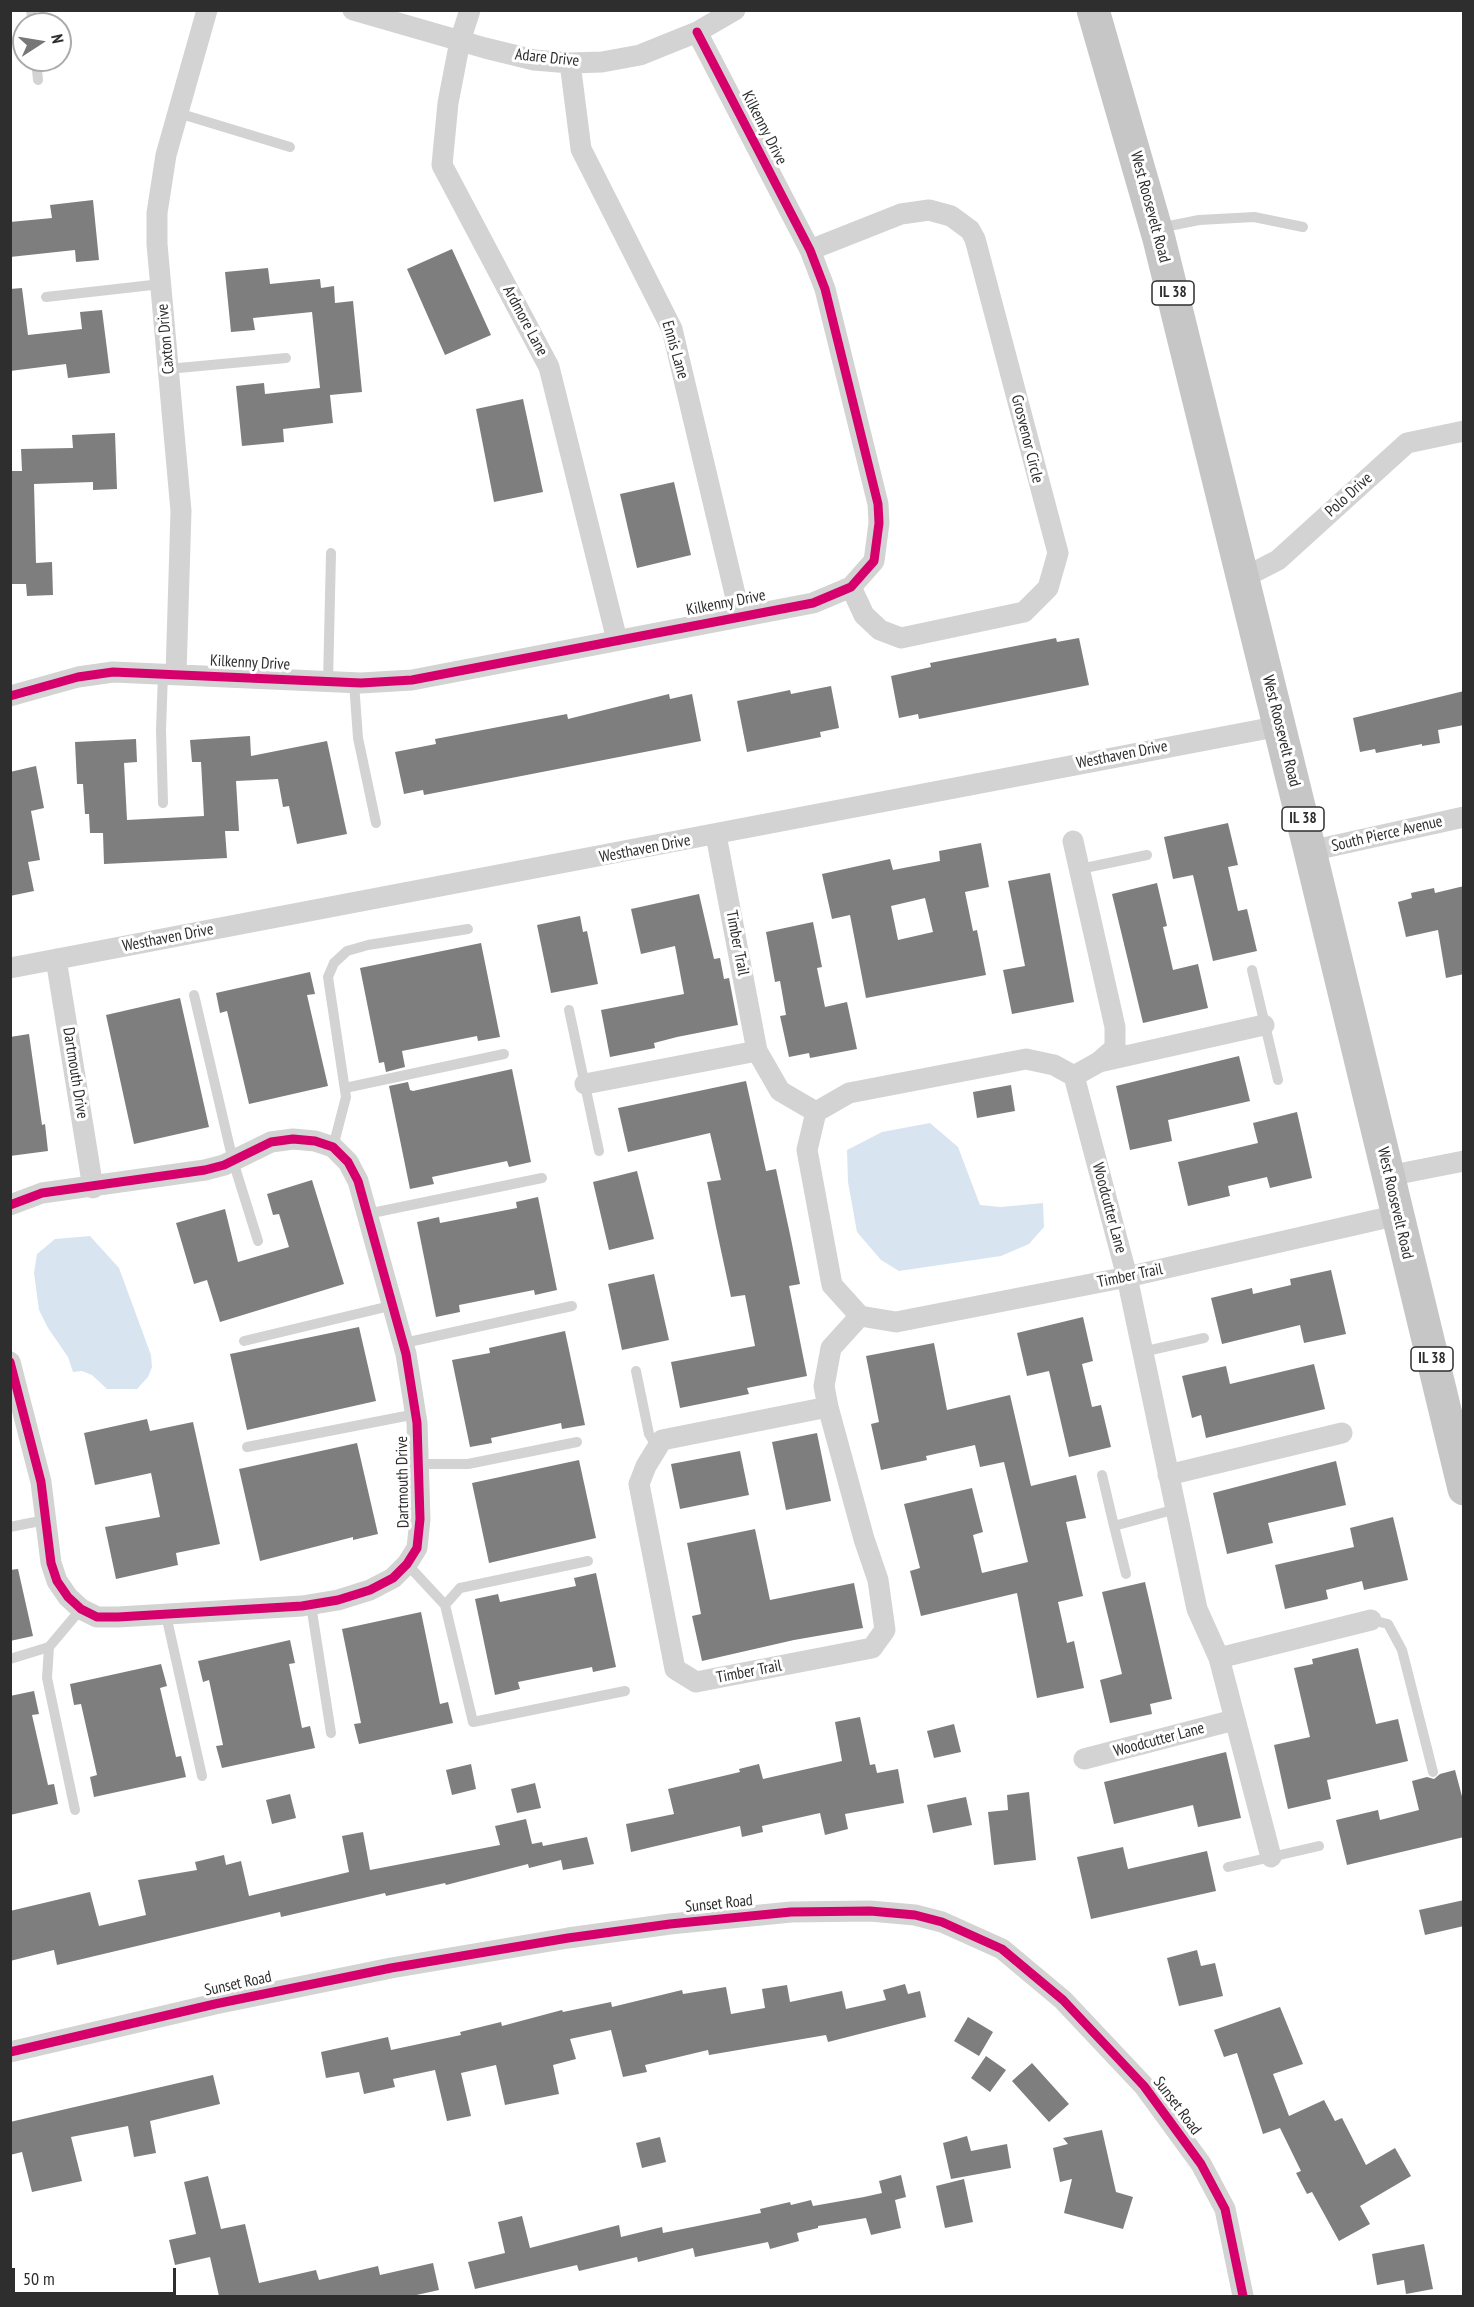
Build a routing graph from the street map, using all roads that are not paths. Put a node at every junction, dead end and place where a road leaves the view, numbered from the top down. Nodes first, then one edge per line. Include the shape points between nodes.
1 (207, 10) edge
2 (353, 10) edge
3 (470, 10) edge
4 (735, 10) edge
5 (1093, 10) edge
6 (697, 32) junction
7 (460, 41) junction
8 (570, 63) junction
9 (37, 72) edge
10 (38, 81) dead end
11 (178, 113) junction
12 (290, 147) dead end
13 (1302, 227) dead end
14 (1156, 228) junction
15 (810, 250) junction
16 (161, 284) junction
17 (46, 297) dead end
18 (286, 358) dead end
19 (168, 369) junction
20 (1464, 431) edge
21 (331, 553) dead end
22 (1243, 578) junction
23 (851, 587) junction
24 (740, 615) junction
25 (617, 640) junction
26 (169, 674) junction
27 (328, 682) junction
28 (354, 683) junction
29 (10, 696) edge
30 (1280, 726) junction
31 (163, 802) dead end
32 (1464, 816) edge
33 (376, 823) dead end
34 (717, 835) junction
35 (1073, 841) dead end
36 (1311, 851) junction
37 (1147, 855) dead end
38 (1080, 869) junction
39 (468, 929) dead end
40 (57, 959) junction
41 (10, 968) edge
42 (1252, 970) dead end
43 (194, 995) dead end
44 (569, 1010) dead end
45 (1264, 1025) junction
46 (757, 1051) junction
47 (504, 1054) dead end
48 (1099, 1062) junction
49 (1074, 1076) junction
50 (1278, 1080) dead end
51 (585, 1084) junction
52 (345, 1088) junction
53 (816, 1112) junction
54 (333, 1147) junction
55 (598, 1151) dead end
56 (233, 1161) junction
57 (1464, 1161) edge
58 (1389, 1176) junction
59 (542, 1178) dead end
60 (93, 1188) junction
61 (10, 1205) edge
62 (367, 1214) junction
63 (1398, 1215) junction
64 (258, 1241) dead end
65 (1127, 1278) junction
66 (394, 1305) junction
67 (572, 1306) dead end
68 (860, 1316) junction
69 (1204, 1338) dead end
70 (244, 1341) dead end
71 (404, 1343) junction
72 (1142, 1352) junction
73 (10, 1362) edge
74 (636, 1371) dead end
75 (16, 1399) edge
76 (828, 1407) junction
77 (416, 1414) junction
78 (1342, 1433) dead end
79 (577, 1442) dead end
80 (657, 1447) junction
81 (247, 1448) dead end
82 (418, 1464) junction
83 (1102, 1475) dead end
84 (1168, 1475) junction
85 (1464, 1489) edge
86 (1176, 1509) junction
87 (45, 1520) junction
88 (1114, 1526) junction
89 (10, 1527) edge
90 (588, 1561) dead end
91 (407, 1564) junction
92 (1126, 1574) dead end
93 (311, 1605) junction
94 (445, 1605) junction
95 (81, 1610) junction
96 (166, 1615) junction
97 (1371, 1620) joint
98 (49, 1647) junction
99 (1219, 1658) junction
100 (10, 1659) edge
101 (625, 1692) dead end
102 (1234, 1720) junction
103 (331, 1733) dead end
104 (1084, 1759) dead end
105 (1433, 1772) dead end
106 (202, 1776) dead end
107 (75, 1810) dead end
108 (1319, 1846) dead end
109 (1270, 1857) junction
110 (1228, 1867) dead end
111 (10, 2052) edge
112 (1243, 2296) edge

1 - 11 street, Caxton Drive
2 - 7 street, Adare Drive
3 - 7 street, Ardmore Lane
4 - 6 street, Adare Drive
5 - 14 main road, West Roosevelt Road / IL 38
6 - 8 street, Adare Drive via 640,55
6 - 15 street, Kilkenny Drive
7 - 8 street, Adare Drive via 534,60
7 - 25 street, Ardmore Lane via 442,165 549,367
8 - 24 street, Ennis Lane via 581,149 672,329
9 - 10 lane
11 - 12 lane
11 - 16 street, Caxton Drive via 159,195 157,244
13 - 14 lane via 1254,217 1199,220
14 - 22 main road, West Roosevelt Road / IL 38
15 - 23 street, Kilkenny Drive via 825,289 878,504 874,561
15 - 23 street, Grosvenor Circle via 902,214 929,210 951,216 970,230 1058,554 1048,588 1024,612 901,638 880,630 864,615
16 - 17 lane
16 - 19 street, Caxton Drive
18 - 19 lane
19 - 26 street, Caxton Drive via 182,511
20 - 22 street, Polo Drive via 1407,443 1278,560
21 - 27 lane
22 - 30 main road, West Roosevelt Road / IL 38
23 - 24 street, Kilkenny Drive via 813,603
24 - 25 street, Kilkenny Drive
25 - 28 street, Kilkenny Drive via 412,680
26 - 27 street, Kilkenny Drive
26 - 29 street, Kilkenny Drive via 113,672 78,677
26 - 31 lane
27 - 28 street, Kilkenny Drive
28 - 33 lane via 358,738
30 - 34 street, Westhaven Drive
30 - 36 main road, West Roosevelt Road / IL 38
32 - 36 street, South Pierce Avenue
34 - 40 street, Westhaven Drive
34 - 46 street, Timber Trail
35 - 38 street
36 - 58 main road, West Roosevelt Road / IL 38
37 - 38 lane
38 - 48 street via 1115,1028 1115,1048
39 - 52 lane via 368,945 347,951 334,963 328,977
40 - 41 street, Westhaven Drive
40 - 60 street, Dartmouth Drive
42 - 45 lane
43 - 56 lane
44 - 51 lane
45 - 48 street
45 - 50 lane
46 - 51 street
46 - 53 street, Timber Trail via 780,1091
47 - 52 lane
48 - 49 street
49 - 53 street via 1054,1065 1026,1059 849,1094
49 - 65 street, Woodcutter Lane
51 - 55 lane
52 - 54 lane
53 - 68 street via 807,1150 832,1285
54 - 56 street via 293,1139 271,1142
54 - 62 street, Dartmouth Drive via 348,1162 358,1181
56 - 60 street via 205,1170
56 - 64 lane
57 - 58 street
58 - 63 main road, West Roosevelt Road / IL 38
59 - 62 lane
60 - 61 street via 42,1193
62 - 66 street, Dartmouth Drive
63 - 65 street, Timber Trail
63 - 85 main road, West Roosevelt Road / IL 38
65 - 68 street, Timber Trail via 896,1322
65 - 72 street, Woodcutter Lane
66 - 70 lane
66 - 71 street, Dartmouth Drive
67 - 71 lane
68 - 76 street, Timber Trail via 831,1348 824,1386
69 - 72 lane
71 - 77 street, Dartmouth Drive
72 - 84 street, Woodcutter Lane
73 - 75 street
74 - 80 lane via 649,1434
75 - 87 street via 41,1482
76 - 80 street via 662,1440
76 - 80 street, Timber Trail via 878,1580 885,1630 872,1648 696,1682 675,1669 639,1484
77 - 81 lane
77 - 82 street, Dartmouth Drive
78 - 84 street
79 - 82 lane via 468,1464
82 - 91 street, Dartmouth Drive via 417,1548
83 - 88 lane
84 - 86 street, Woodcutter Lane
86 - 88 lane
86 - 99 street, Woodcutter Lane via 1197,1609
87 - 89 lane
87 - 95 street via 57,1581
88 - 92 lane
90 - 94 lane via 460,1588
91 - 93 street, Dartmouth Drive via 393,1578 370,1590
91 - 94 lane
93 - 96 street, Dartmouth Drive
93 - 103 lane
94 - 101 lane via 473,1722
95 - 96 street, Dartmouth Drive via 98,1617
95 - 98 lane
96 - 106 lane
97 - 99 street
97 - 105 lane via 1388,1624 1402,1650
98 - 100 lane
98 - 107 lane via 47,1678
99 - 102 street, Woodcutter Lane
102 - 104 street, Woodcutter Lane
102 - 109 street, Woodcutter Lane
108 - 109 lane
109 - 110 lane
111 - 112 street, Sunset Road via 391,1968 568,1938 791,1912 915,1915 942,1922 1002,1949 1063,2000 1144,2086 1201,2164 1224,2209

